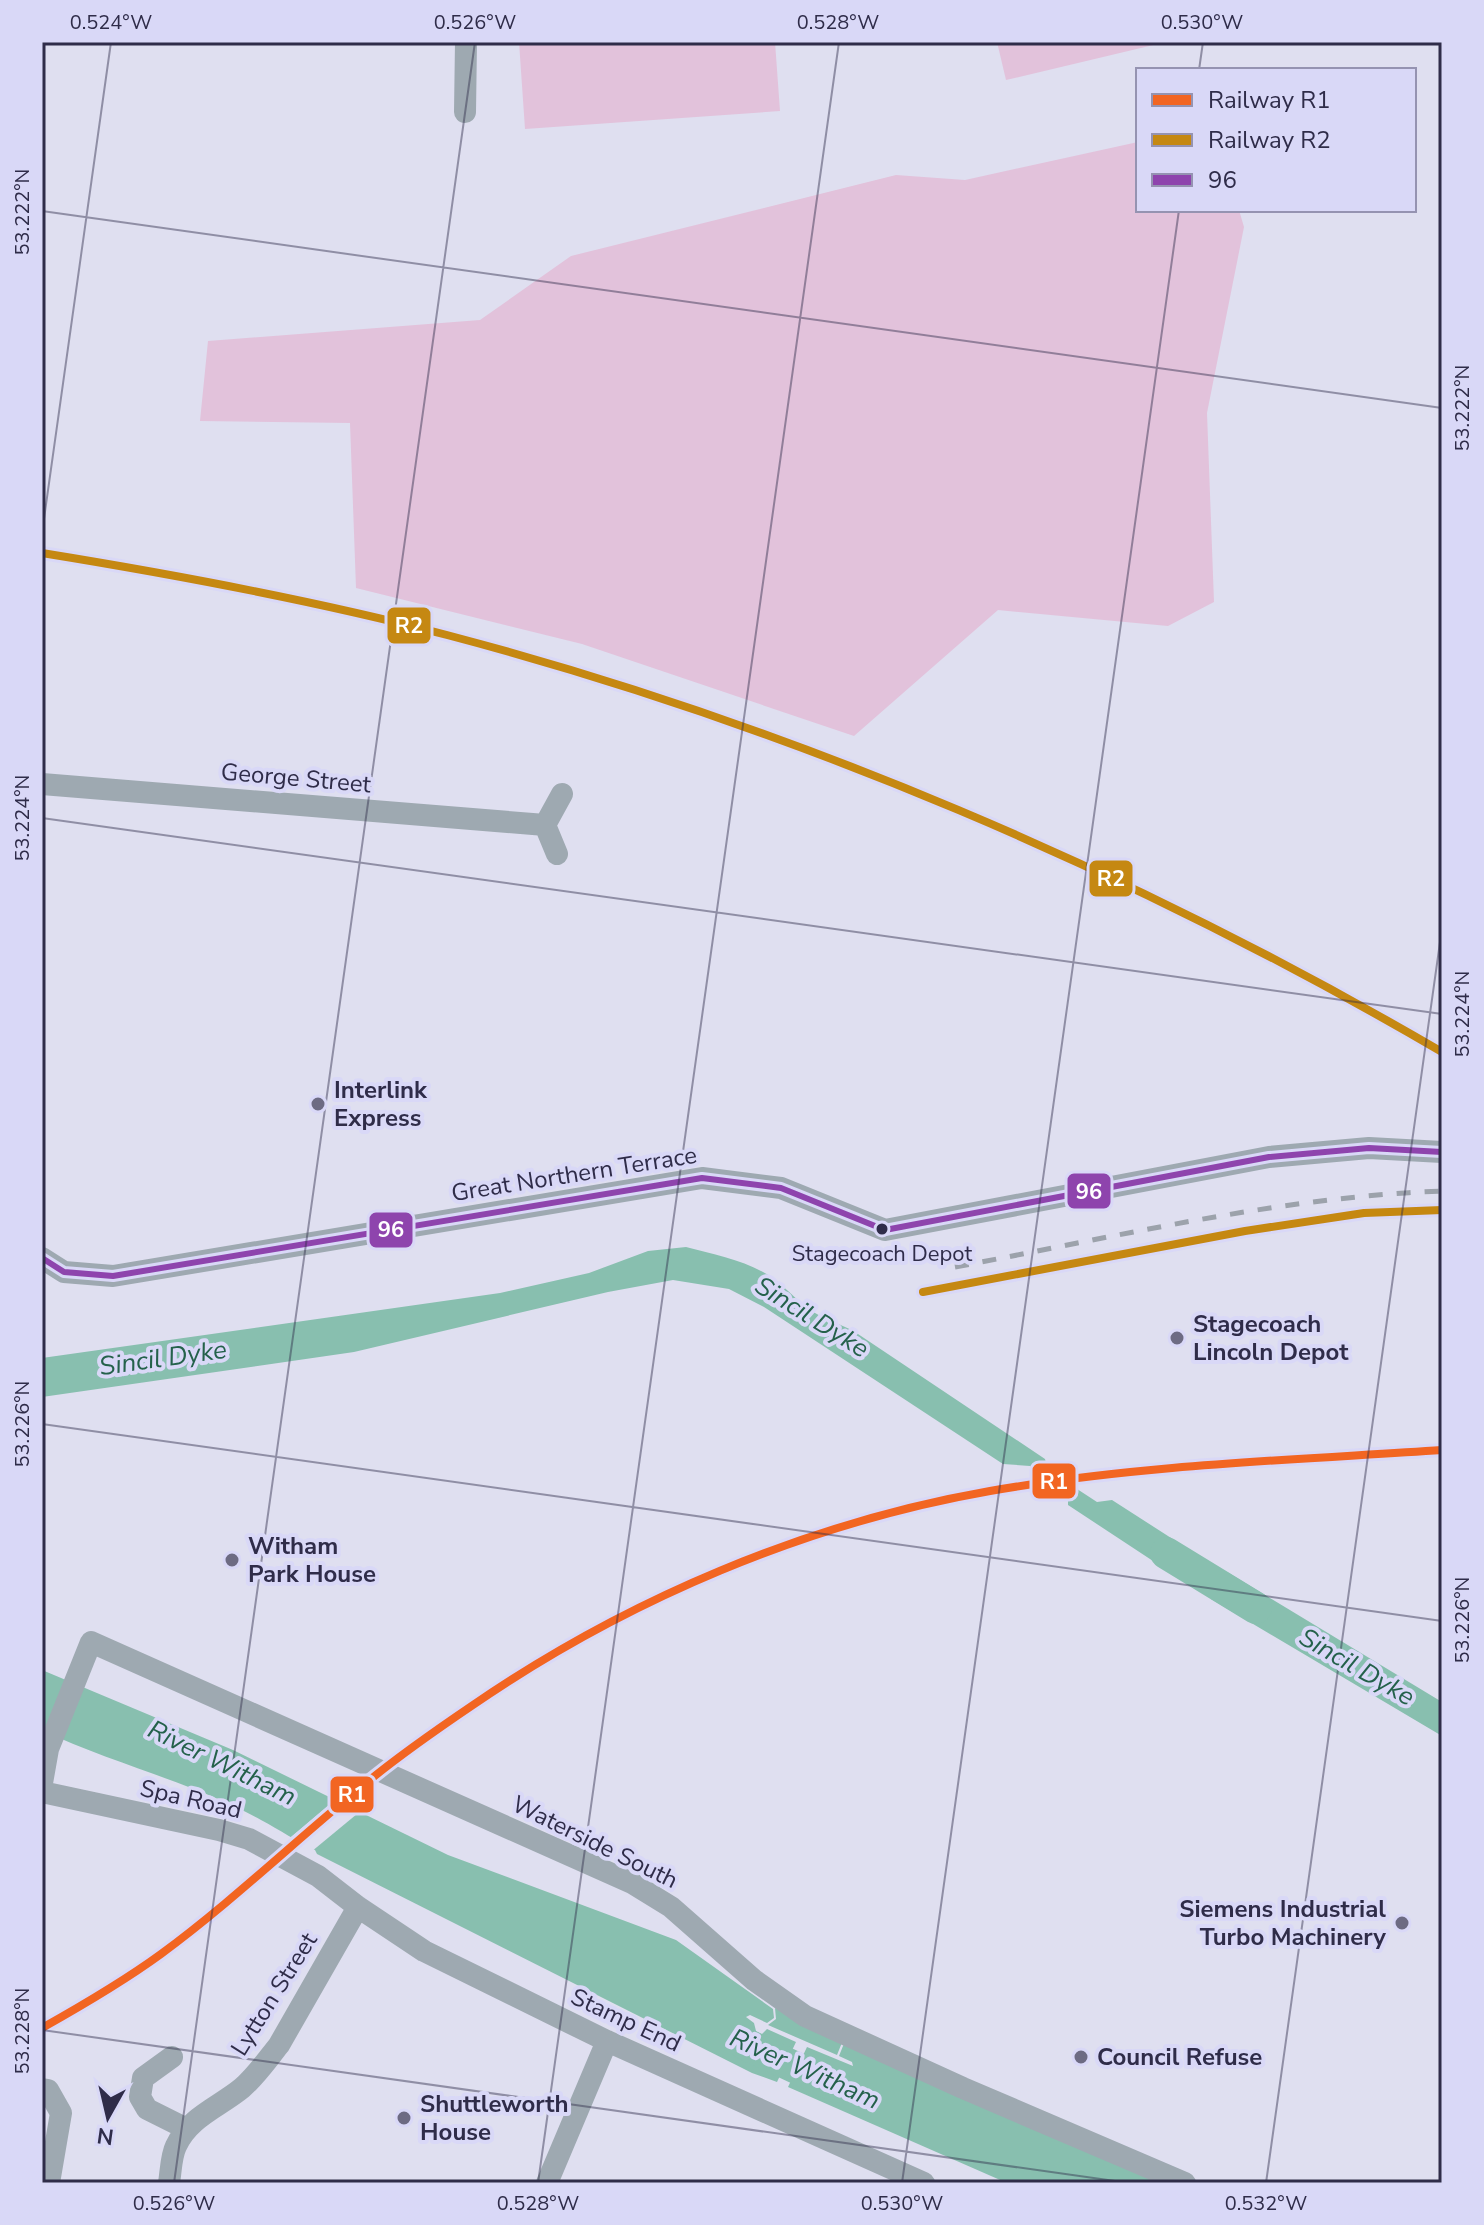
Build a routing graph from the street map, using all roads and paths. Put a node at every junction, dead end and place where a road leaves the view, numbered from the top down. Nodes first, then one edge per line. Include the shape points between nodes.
1 (466, 42) edge
2 (465, 112) dead end
3 (42, 784) edge
4 (562, 794) dead end
5 (545, 825) junction
6 (557, 854) dead end
7 (1442, 1152) edge
8 (42, 1258) edge
9 (42, 1783) edge
10 (42, 1792) edge
11 (358, 1907) junction
12 (607, 2041) junction
13 (172, 2057) dead end
14 (42, 2089) edge
15 (187, 2129) junction
16 (549, 2182) edge
17 (49, 2183) edge
18 (169, 2183) edge
19 (924, 2183) edge
20 (1185, 2183) edge

1 - 2 street
3 - 5 street, George Street
4 - 5 street
5 - 6 street
7 - 8 street, Great Northern Terrace via 1369,1148 1269,1157 885,1230 781,1188 702,1178 113,1276 64,1272
9 - 20 street, Waterside South via 48,1749 91,1642 632,1883 671,1907 754,1980 805,2016
10 - 11 street, Spa Road via 232,1833 302,1866
11 - 12 street, Stamp End via 424,1951
11 - 15 street, Lytton Street via 279,2045 242,2088
12 - 16 street
12 - 19 street, Stamp End
13 - 15 street via 143,2078 140,2097 147,2109
14 - 17 street via 48,2090 61,2113
15 - 18 street, Lytton Street via 175,2147

